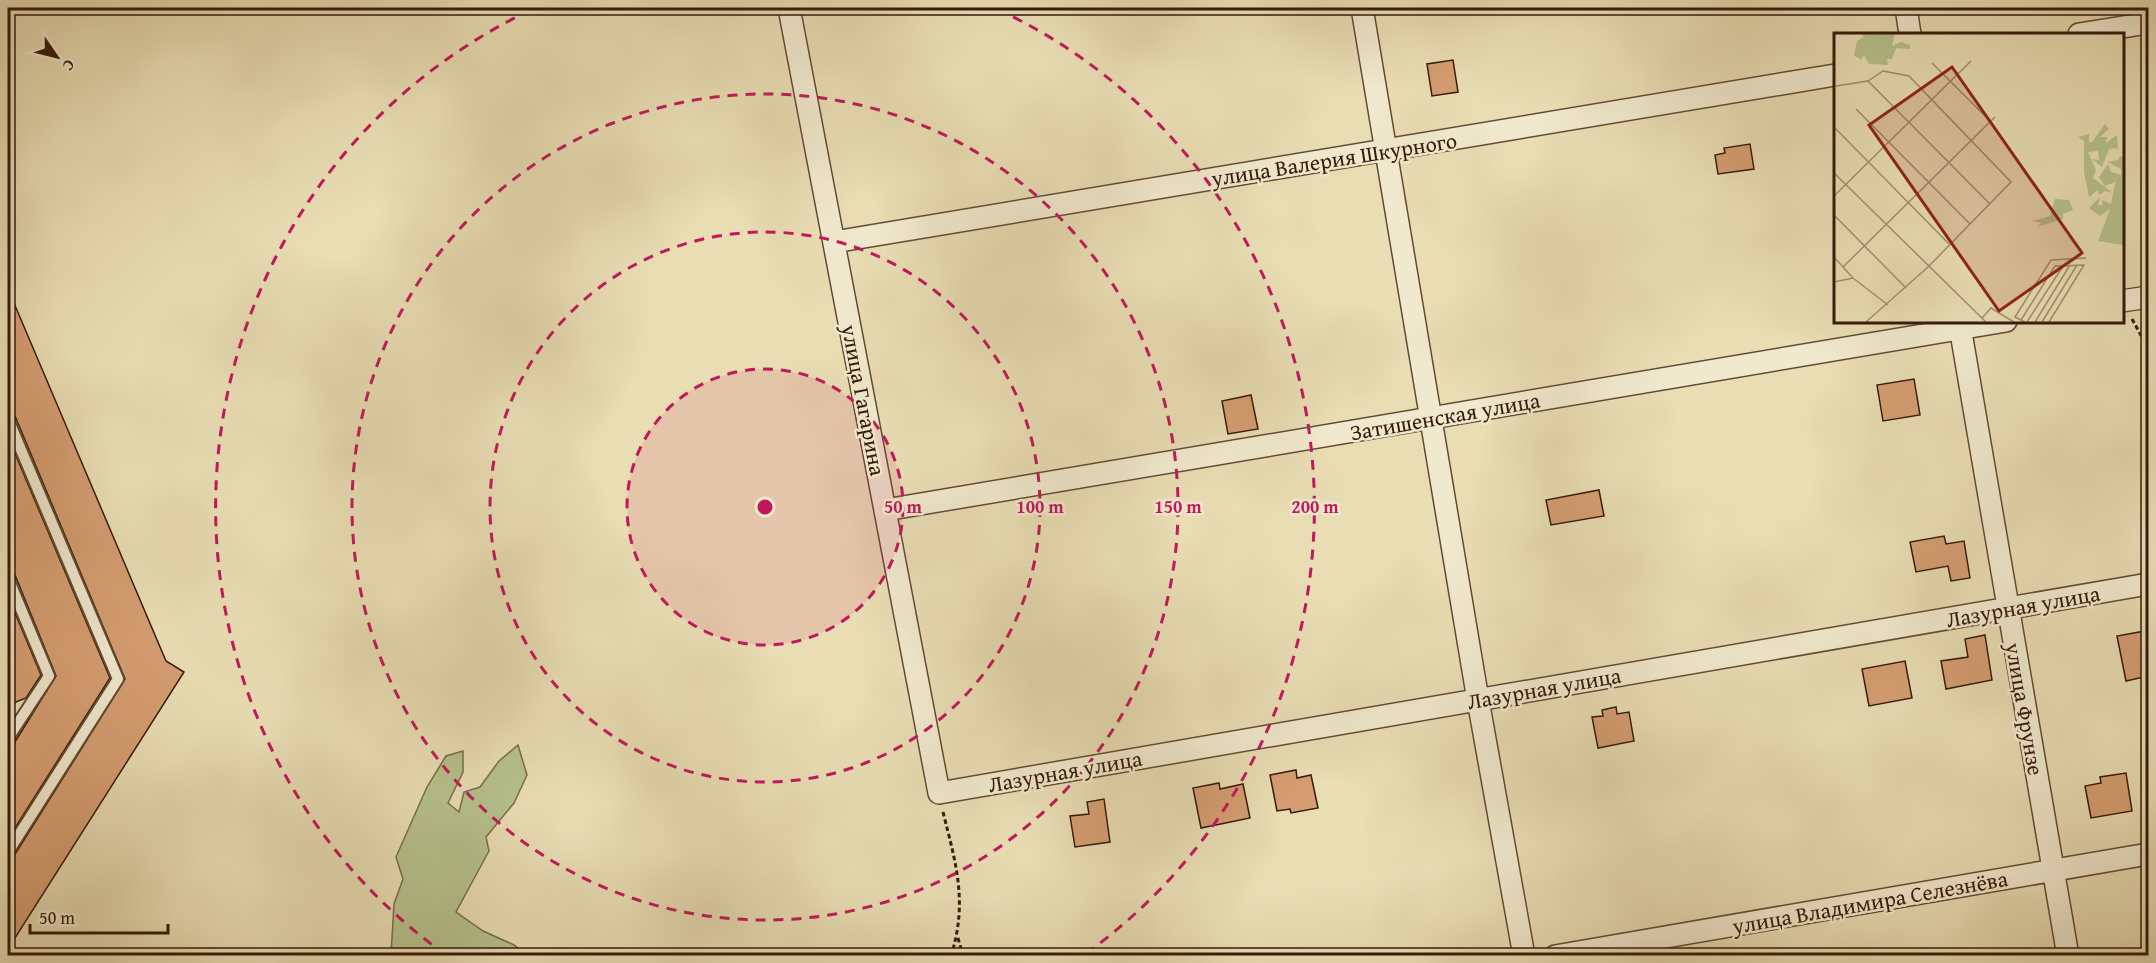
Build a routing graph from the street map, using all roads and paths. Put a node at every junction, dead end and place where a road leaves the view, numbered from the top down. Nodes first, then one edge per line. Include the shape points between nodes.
1 (789, 8) edge
2 (1362, 8) edge
3 (1906, 8) edge
4 (2148, 23) edge
5 (1910, 33) edge
6 (2085, 33) edge
7 (1834, 75) edge
8 (1386, 150) junction
9 (834, 242) junction
10 (2148, 297) edge
11 (2124, 306) edge
12 (1994, 322) edge
13 (1960, 325) edge
14 (2148, 348) edge
15 (1431, 418) junction
16 (8, 419) edge
17 (885, 510) junction
18 (8, 578) edge
19 (2148, 584) edge
20 (2008, 608) junction
21 (1478, 700) junction
22 (8, 738) edge
23 (939, 793) junction
24 (8, 852) edge
25 (2148, 854) edge
26 (2053, 870) junction
27 (958, 936) junction
28 (951, 956) edge
29 (963, 956) edge
30 (1524, 956) edge
31 (1556, 956) edge
32 (2068, 956) edge

1 - 9 street, улица Гагарина
2 - 8 street
3 - 5 street
4 - 6 street
7 - 8 street, улица Валерия Шкурного
8 - 9 street, улица Валерия Шкурного
8 - 15 street
9 - 17 street, улица Гагарина
10 - 11 street
11 - 14 path
12 - 13 street, Затишенская улица
13 - 15 street, Затишенская улица
13 - 20 street, улица Фрунзе
15 - 17 street, Затишенская улица
15 - 21 street
16 - 24 lane via 118,679
17 - 23 street, улица Гагарина
18 - 22 lane via 49,676
19 - 20 street, Лазурная улица
20 - 21 street, Лазурная улица
20 - 26 street, улица Фрунзе
21 - 23 street, Лазурная улица
21 - 30 street
23 - 27 path via 960,891
25 - 26 street, улица Владимира Селезнёва
26 - 31 street, улица Владимира Селезнёва
26 - 32 street, улица Фрунзе
27 - 28 path
27 - 29 path

